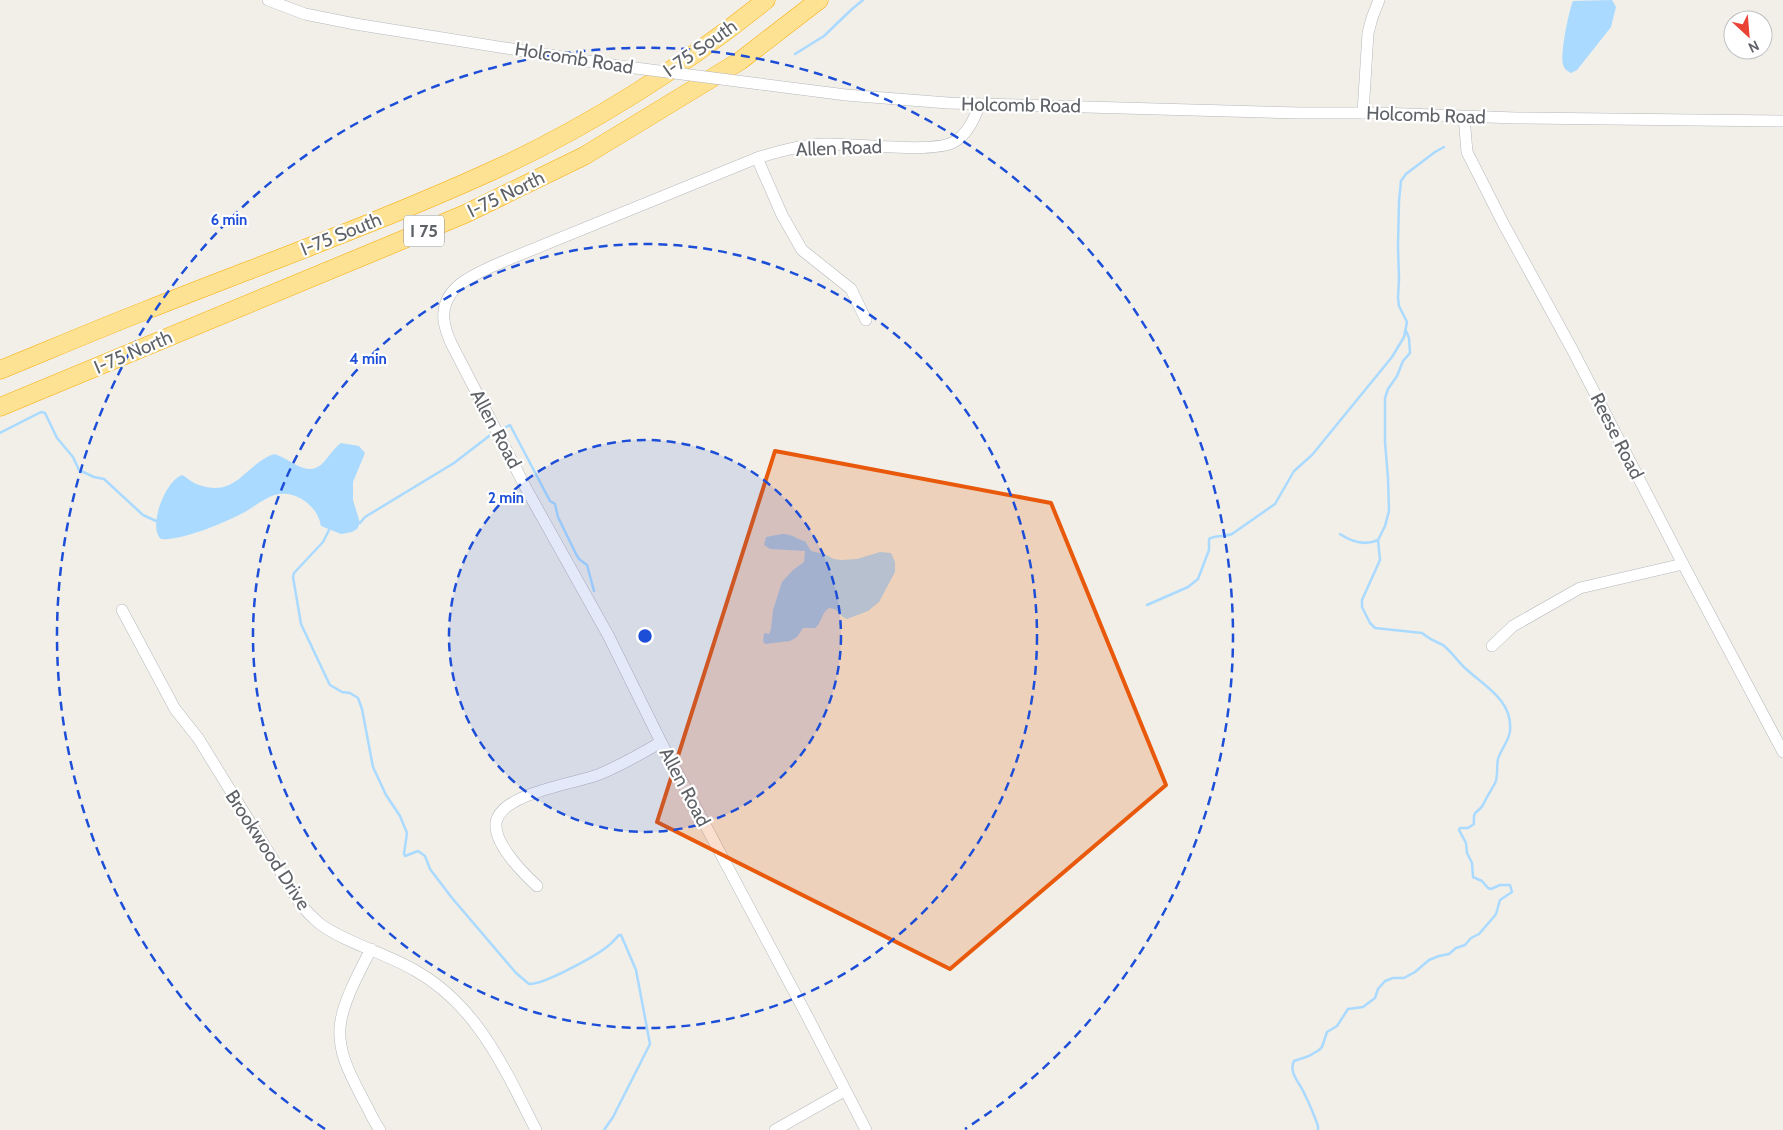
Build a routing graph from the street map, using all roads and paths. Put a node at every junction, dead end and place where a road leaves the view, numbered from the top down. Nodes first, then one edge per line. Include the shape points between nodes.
1 (268, 0) edge
2 (766, 0) edge
3 (819, 0) edge
4 (1379, 0) edge
5 (980, 104) junction
6 (1363, 113) junction
7 (1464, 117) junction
8 (1783, 121) edge
9 (757, 158) junction
10 (147, 310) junction
11 (866, 320) dead end
12 (0, 359) edge
13 (0, 370) edge
14 (29, 395) junction
15 (0, 407) edge
16 (0, 413) edge
17 (1683, 564) junction
18 (122, 610) dead end
19 (1492, 646) dead end
20 (661, 742) junction
21 (1783, 752) edge
22 (537, 886) dead end
23 (371, 949) junction
24 (844, 1091) junction
25 (380, 1130) edge
26 (536, 1130) edge
27 (775, 1130) edge
28 (866, 1130) edge

1 - 5 street, Holcomb Road, bridge via 305,14 355,24 612,65 846,95
2 - 10 highway, I-75 South / I 75 via 705,47 570,132 495,169 370,223
3 - 14 highway, I-75 North / I 75 via 740,61 584,156 465,214
4 - 6 street via 1368,33
5 - 6 street, Holcomb Road
5 - 9 street, Allen Road via 963,135 944,146 826,144 799,146
6 - 7 street, Holcomb Road
7 - 8 street, Holcomb Road
7 - 17 street, Reese Road via 1467,152
9 - 11 street via 782,215 802,250 851,289
9 - 20 street, Allen Road via 493,266 468,278 451,292 444,305 444,321 451,343 528,492 608,635
10 - 12 highway
10 - 13 highway, I-75 South / I 75
14 - 15 highway, I-75 North / I 75
14 - 16 highway
17 - 19 street via 1580,588 1513,626
17 - 21 street, Reese Road
18 - 23 street, Brookwood Drive via 175,709 198,738 301,905 322,925
20 - 22 street via 599,774 534,792 499,814 496,826 501,841 517,866
20 - 24 street, Allen Road
23 - 25 street via 351,991 341,1020 341,1036 342,1054 350,1074
23 - 26 street, Brookwood Drive via 431,980 471,1017
24 - 27 street
24 - 28 street, Allen Road

